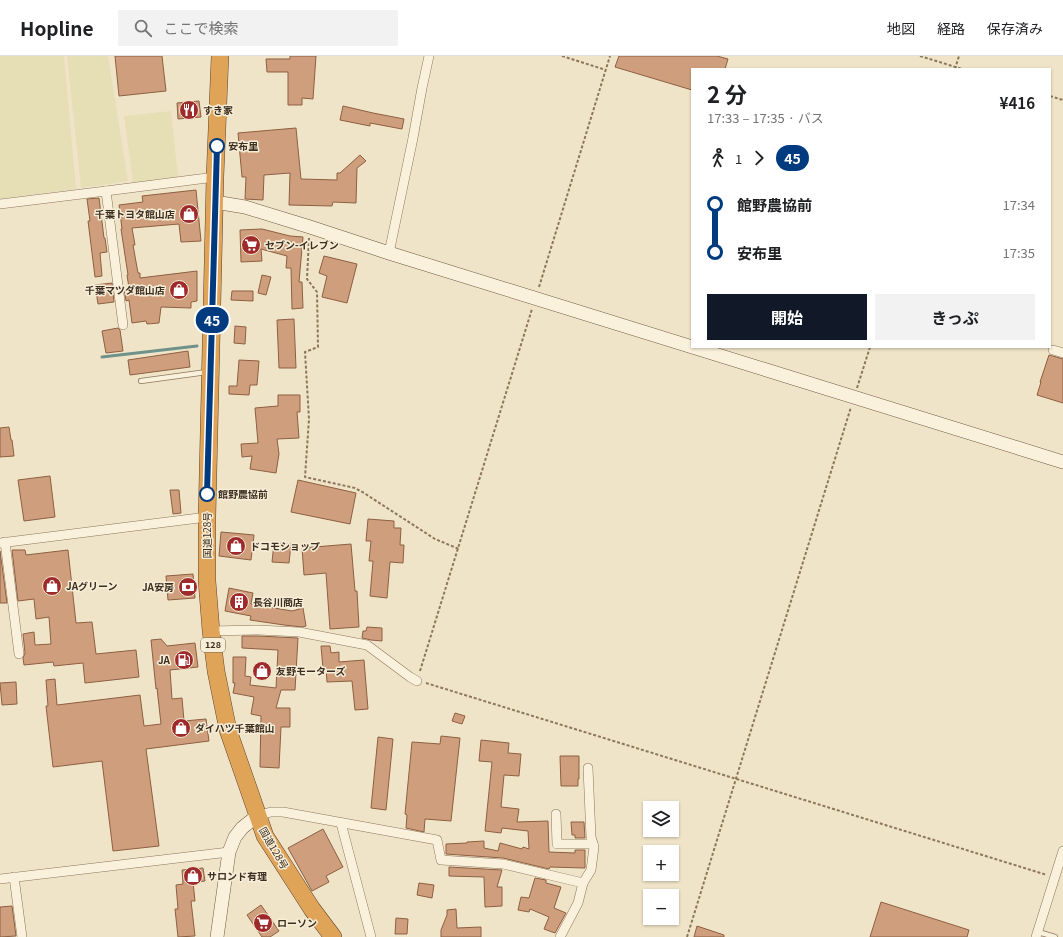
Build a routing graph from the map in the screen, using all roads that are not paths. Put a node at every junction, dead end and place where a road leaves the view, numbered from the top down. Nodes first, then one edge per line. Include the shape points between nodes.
1 (220, 56) edge
2 (429, 56) edge
3 (216, 177) junction
4 (106, 191) junction
5 (215, 202) junction
6 (0, 204) edge
7 (389, 253) junction
8 (123, 325) dead end
9 (691, 347) edge
10 (694, 348) edge
11 (1053, 350) dead end
12 (1063, 353) edge
13 (210, 372) junction
14 (141, 381) dead end
15 (1063, 462) edge
16 (207, 517) junction
17 (2, 543) edge
18 (211, 631) junction
19 (19, 654) dead end
20 (418, 680) road end
21 (588, 768) dead end
22 (556, 814) dead end
23 (257, 816) junction
24 (341, 823) junction
25 (593, 844) junction
26 (1063, 851) edge
27 (229, 852) junction
28 (14, 877) junction
29 (0, 879) edge
30 (583, 883) junction
31 (1037, 934) edge
32 (22, 937) edge
33 (217, 937) edge
34 (333, 937) edge
35 (371, 937) edge
36 (560, 937) edge
37 (1055, 937) edge

1 - 3 highway, 国道128号 / 128
2 - 7 street
3 - 4 street
3 - 5 highway, 国道128号 / 128
4 - 6 street
4 - 8 street
5 - 7 street via 245,207
5 - 13 highway, 国道128号 / 128
7 - 9 street
10 - 15 street
11 - 12 street
13 - 14 lane
13 - 16 highway, 国道128号 / 128
16 - 17 street
16 - 18 highway, 国道128号 / 128 via 207,581
17 - 19 street
18 - 20 street via 300,632 367,645 410,677
18 - 23 highway, 国道128号 / 128 via 228,730
21 - 25 street
22 - 25 street via 557,844
23 - 24 street via 283,812
23 - 27 street via 235,837
23 - 34 highway, 国道128号 / 128 via 280,861
24 - 30 street via 437,840 441,860 503,864
24 - 35 street
25 - 30 street via 591,870
26 - 31 street
27 - 28 street
27 - 33 street
28 - 29 street
28 - 32 street
30 - 36 street via 578,903
31 - 37 lane

